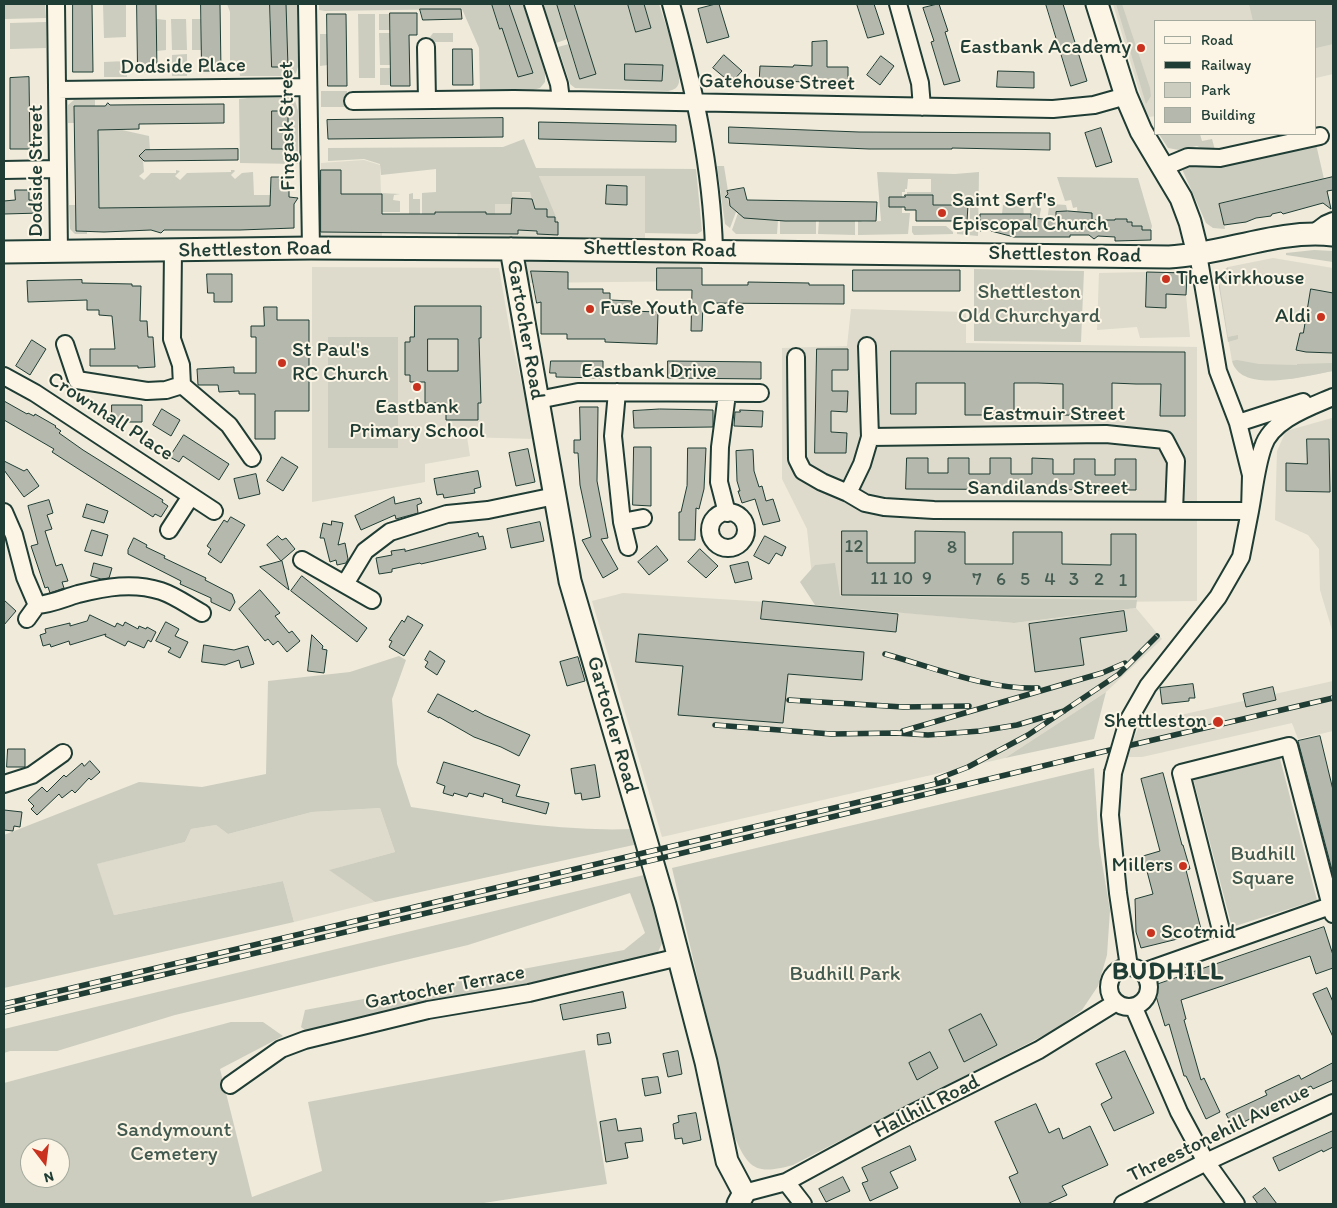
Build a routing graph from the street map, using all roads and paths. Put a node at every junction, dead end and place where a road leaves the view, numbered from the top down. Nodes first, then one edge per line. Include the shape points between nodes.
1 (56, 4) edge
2 (307, 4) edge
3 (533, 4) edge
4 (670, 4) edge
5 (898, 4) edge
6 (1097, 4) edge
7 (426, 47) dead end
8 (308, 87) junction
9 (57, 90) junction
10 (1126, 96) junction
11 (427, 100) junction
12 (560, 100) junction
13 (353, 101) dead end
14 (696, 103) junction
15 (922, 107) junction
16 (1320, 136) dead end
17 (1164, 167) junction
18 (58, 169) junction
19 (4, 170) edge
20 (1333, 221) edge
21 (1324, 234) edge
22 (311, 248) junction
23 (511, 249) junction
24 (714, 250) junction
25 (173, 251) junction
26 (4, 252) edge
27 (59, 252) junction
28 (1198, 254) junction
29 (65, 344) dead end
30 (867, 346) dead end
31 (796, 356) dead end
32 (4, 376) edge
33 (182, 385) junction
34 (617, 392) junction
35 (760, 393) dead end
36 (727, 394) junction
37 (1333, 395) edge
38 (538, 400) junction
39 (1238, 423) junction
40 (870, 437) junction
41 (252, 458) dead end
42 (848, 494) junction
43 (191, 496) junction
44 (554, 496) junction
45 (1174, 510) junction
46 (214, 511) dead end
47 (1250, 511) junction
48 (4, 512) edge
49 (728, 513) dead end
50 (643, 518) dead end
51 (622, 522) junction
52 (168, 530) dead end
53 (628, 547) dead end
54 (302, 560) dead end
55 (345, 584) junction
56 (372, 600) dead end
57 (37, 605) junction
58 (202, 613) dead end
59 (26, 618) dead end
60 (63, 753) dead end
61 (4, 784) edge
62 (1332, 908) edge
63 (1224, 942) junction
64 (679, 957) junction
65 (1136, 969) junction
66 (1115, 1003) junction
67 (1134, 1008) junction
68 (230, 1085) dead end
69 (1333, 1103) edge
70 (1206, 1162) junction
71 (786, 1182) junction
72 (741, 1199) edge
73 (803, 1204) edge
74 (1123, 1204) edge
75 (1236, 1204) edge

1 - 9 street, Dodside Street
2 - 8 street, Fingask Street
3 - 12 street via 559,84
4 - 14 street
5 - 15 street via 920,83
6 - 10 main road
7 - 11 street
8 - 9 street, Dodside Place
8 - 22 street, Fingask Street
9 - 18 street, Dodside Street
10 - 15 street, Gatehouse Street via 1094,105 1058,109
10 - 17 main road via 1141,131
11 - 12 street, Gatehouse Street
11 - 13 street, Gatehouse Street
12 - 14 street, Gatehouse Street
14 - 15 street, Gatehouse Street
14 - 24 street
16 - 17 street via 1220,158 1188,157
17 - 28 main road via 1186,210
18 - 19 street
18 - 27 street, Dodside Street
20 - 21 street, Shettleston Road via 1326,224
21 - 28 main road, Shettleston Road via 1280,236
22 - 23 main road, Shettleston Road
22 - 25 main road, Shettleston Road
23 - 24 main road, Shettleston Road
23 - 38 main road, Gartocher Road
24 - 28 main road, Shettleston Road via 1157,257
25 - 27 main road, Shettleston Road
25 - 33 street via 172,339 181,365
26 - 27 main road, Shettleston Road
28 - 39 street via 1218,371
29 - 33 street via 77,380 147,391
30 - 40 street
31 - 42 street, Sandilands Street via 797,459 803,471
32 - 43 street, Crownhall Place
33 - 41 street via 229,425
34 - 36 street, Eastbank Drive
34 - 38 street, Eastbank Drive via 578,392
34 - 51 street via 613,436
35 - 36 street, Eastbank Drive
36 - 49 street via 719,482
37 - 39 street
37 - 47 street via 1292,415 1274,430 1263,445
38 - 44 main road, Gartocher Road
39 - 47 street via 1250,475
40 - 42 street
40 - 45 street, Eastmuir Street via 1106,434 1165,440 1176,461
42 - 45 street, Sandilands Street via 865,503 884,507 934,510
43 - 46 street, Crownhall Place
43 - 52 street
44 - 55 street via 488,510 447,514 390,532 365,551
44 - 64 main road, Gartocher Road via 570,581
45 - 47 street, Sandilands Street
47 - 65 street, bridge via 1241,557 1218,597 1148,686 1128,721 1113,774 1110,815 1118,893
48 - 57 street
50 - 51 street
51 - 53 street
54 - 55 street
55 - 56 street
57 - 58 street via 110,586 141,586 163,592
57 - 59 street
60 - 61 street via 32,775
62 - 63 street
62 - 63 street via 1289,746 1181,773
63 - 65 street
64 - 68 street, Gartocher Terrace via 529,993 428,1010 305,1040 281,1049
64 - 72 main road, Gartocher Road via 727,1161
65 - 66 street via 1117,971 1109,982 1110,995
65 - 67 street via 1149,982 1149,994
66 - 67 street
66 - 71 street, Hallhill Road via 1039,1050
67 - 70 street via 1179,1112
69 - 70 street, Threestonehill Avenue
70 - 74 street, Threestonehill Avenue
70 - 75 street
71 - 72 street, Hallhill Road
71 - 73 street

